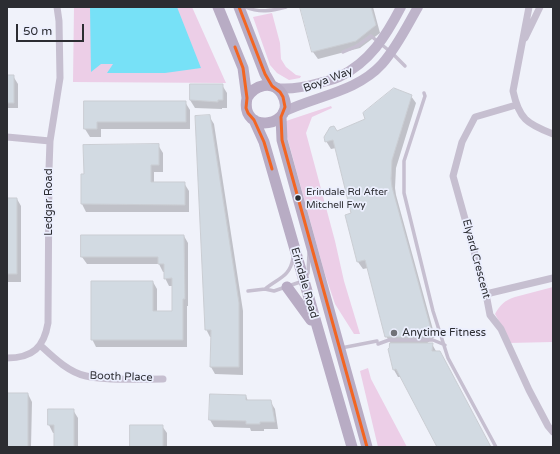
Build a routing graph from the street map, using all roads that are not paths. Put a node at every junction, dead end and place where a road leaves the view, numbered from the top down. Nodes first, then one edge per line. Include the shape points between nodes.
1 (57, 7) edge
2 (62, 7) edge
3 (218, 7) edge
4 (239, 7) edge
5 (245, 7) edge
6 (286, 7) edge
7 (401, 7) edge
8 (418, 7) edge
9 (529, 7) edge
10 (540, 7) edge
11 (59, 21) junction
12 (381, 43) junction
13 (521, 45) junction
14 (343, 52) dead end
15 (392, 52) junction
16 (405, 66) dead end
17 (274, 87) junction
18 (424, 93) dead end
19 (247, 98) junction
20 (516, 104) junction
21 (282, 114) junction
22 (254, 120) junction
23 (553, 134) edge
24 (7, 137) edge
25 (50, 141) junction
26 (310, 241) junction
27 (295, 251) junction
28 (553, 278) edge
29 (303, 281) junction
30 (287, 287) junction
31 (265, 289) junction
32 (248, 292) dead end
33 (486, 294) junction
34 (319, 335) junction
35 (40, 345) junction
36 (445, 345) junction
37 (339, 348) junction
38 (7, 358) edge
39 (163, 379) dead end
40 (553, 432) edge
41 (352, 447) edge
42 (367, 447) edge
43 (496, 447) edge

1 - 11 street, Ledgar Road
2 - 11 street, Ledgar Road
3 - 19 main road, Erindale Road via 242,68
4 - 17 main road, Erindale Road via 263,68
5 - 6 lane via 263,12
7 - 12 main road
8 - 15 main road, Boya Way
9 - 13 street
10 - 13 street
11 - 25 street, Ledgar Road via 60,78
12 - 14 lane via 371,36
12 - 15 lane
12 - 17 main road via 366,59 339,78 296,89
13 - 20 street via 513,91
15 - 16 lane
15 - 21 main road, Boya Way via 381,66 356,84 295,106
17 - 19 main road via 257,87
17 - 21 main road, Erindale Road via 283,96 285,107
18 - 36 lane via 404,161 404,193 432,311
19 - 22 main road, Erindale Road via 248,113
20 - 23 street via 521,116 534,127
20 - 33 street, Elyard Crescent via 475,117 462,142 453,176
21 - 22 main road via 268,124
21 - 26 main road, Erindale Road via 282,140
22 - 27 main road, Erindale Road via 264,142
24 - 25 street
25 - 35 street, Ledgar Road via 48,323 46,336
26 - 29 lane via 308,273
26 - 37 main road, Erindale Road
27 - 29 main road, Erindale Road
27 - 31 lane via 290,270
28 - 33 street
29 - 30 lane
29 - 34 main road, Erindale Road
30 - 31 lane via 274,291
30 - 34 main road
31 - 32 lane
33 - 40 street, Elyard Crescent via 490,315 501,329 532,395
34 - 41 main road, Erindale Road
35 - 38 street via 31,353 19,358
35 - 39 street, Booth Place via 73,371 85,376
36 - 37 lane via 433,340 389,340
36 - 43 lane via 448,358
37 - 42 main road, Erindale Road

